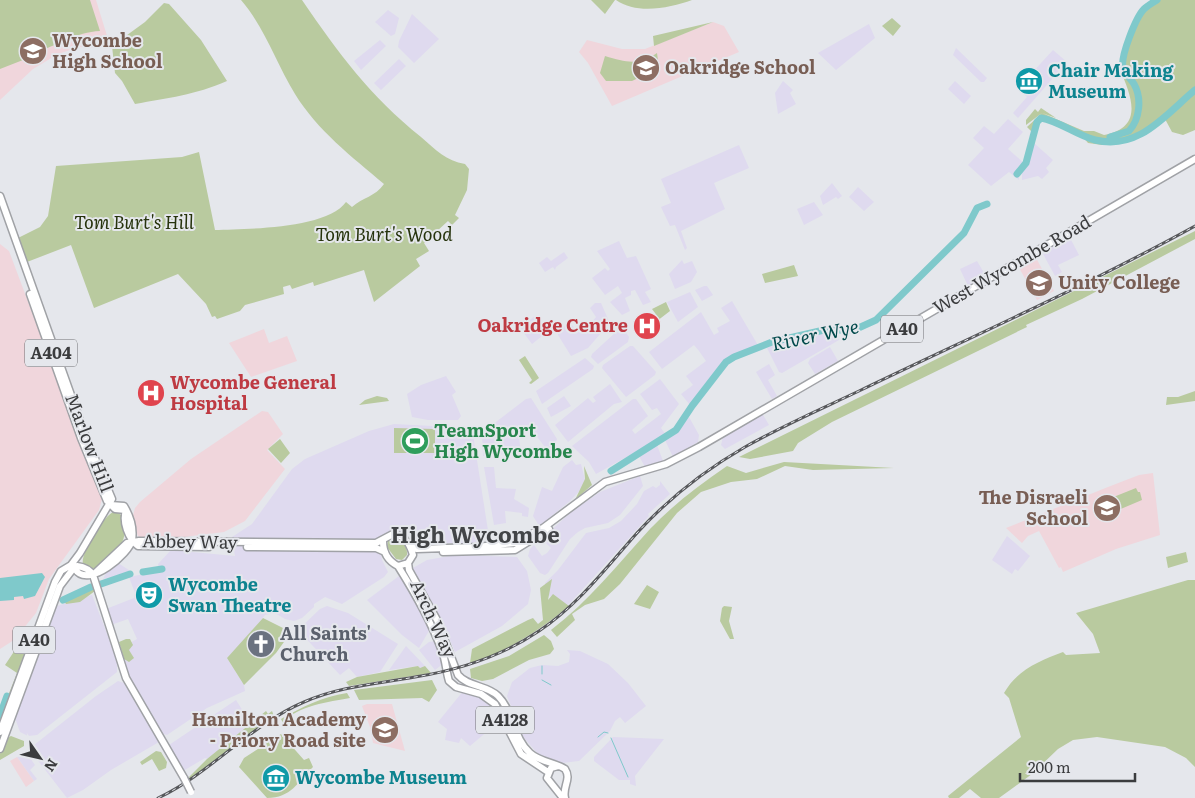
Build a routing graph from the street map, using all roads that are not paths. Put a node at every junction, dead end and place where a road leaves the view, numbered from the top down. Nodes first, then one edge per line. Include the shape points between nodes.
1 (1195, 159) edge
2 (0, 196) edge
3 (0, 208) edge
4 (110, 505) junction
5 (132, 541) junction
6 (383, 541) junction
7 (360, 545) junction
8 (517, 546) junction
9 (410, 547) junction
10 (385, 552) junction
11 (413, 555) junction
12 (408, 563) junction
13 (398, 566) junction
14 (74, 567) junction
15 (93, 575) junction
16 (7, 722) junction
17 (0, 732) edge
18 (0, 749) edge
19 (558, 766) junction
20 (548, 772) junction
21 (566, 783) junction
22 (554, 787) junction
23 (192, 795) edge
24 (564, 798) edge

1 - 8 main road, West Wycombe Road / A40 via 698,447 666,464 599,486 546,531
2 - 4 main road, Marlow Hill / A404 via 86,438 112,499
3 - 4 main road, Marlow Hill / A404 via 81,438
4 - 5 main road via 124,506 130,518
4 - 14 main road
5 - 7 main road, Abbey Way / A40
5 - 15 main road via 98,574
6 - 7 main road, Abbey Way / A40
6 - 9 main road, Abbey Way / A40 via 385,537 397,534
6 - 10 main road
7 - 10 main road, Abbey Way / A40
8 - 9 main road, A40
8 - 11 main road, A40 via 508,552
9 - 11 main road
10 - 13 main road via 389,560
11 - 12 main road
12 - 13 main road
12 - 19 main road, Arch Way / A4128 via 458,675 498,696 524,746 537,758
13 - 20 main road, Arch Way / A4128 via 434,633 444,656 449,681 481,694 495,704 522,754
14 - 15 main road via 78,573 89,577
14 - 16 main road, A40 via 60,586
15 - 23 main road, bridge via 127,680
16 - 17 main road, A40
16 - 18 main road, A40
19 - 20 main road
19 - 21 main road via 567,772
20 - 22 main road via 548,781
21 - 22 main road
21 - 24 main road
22 - 24 main road

